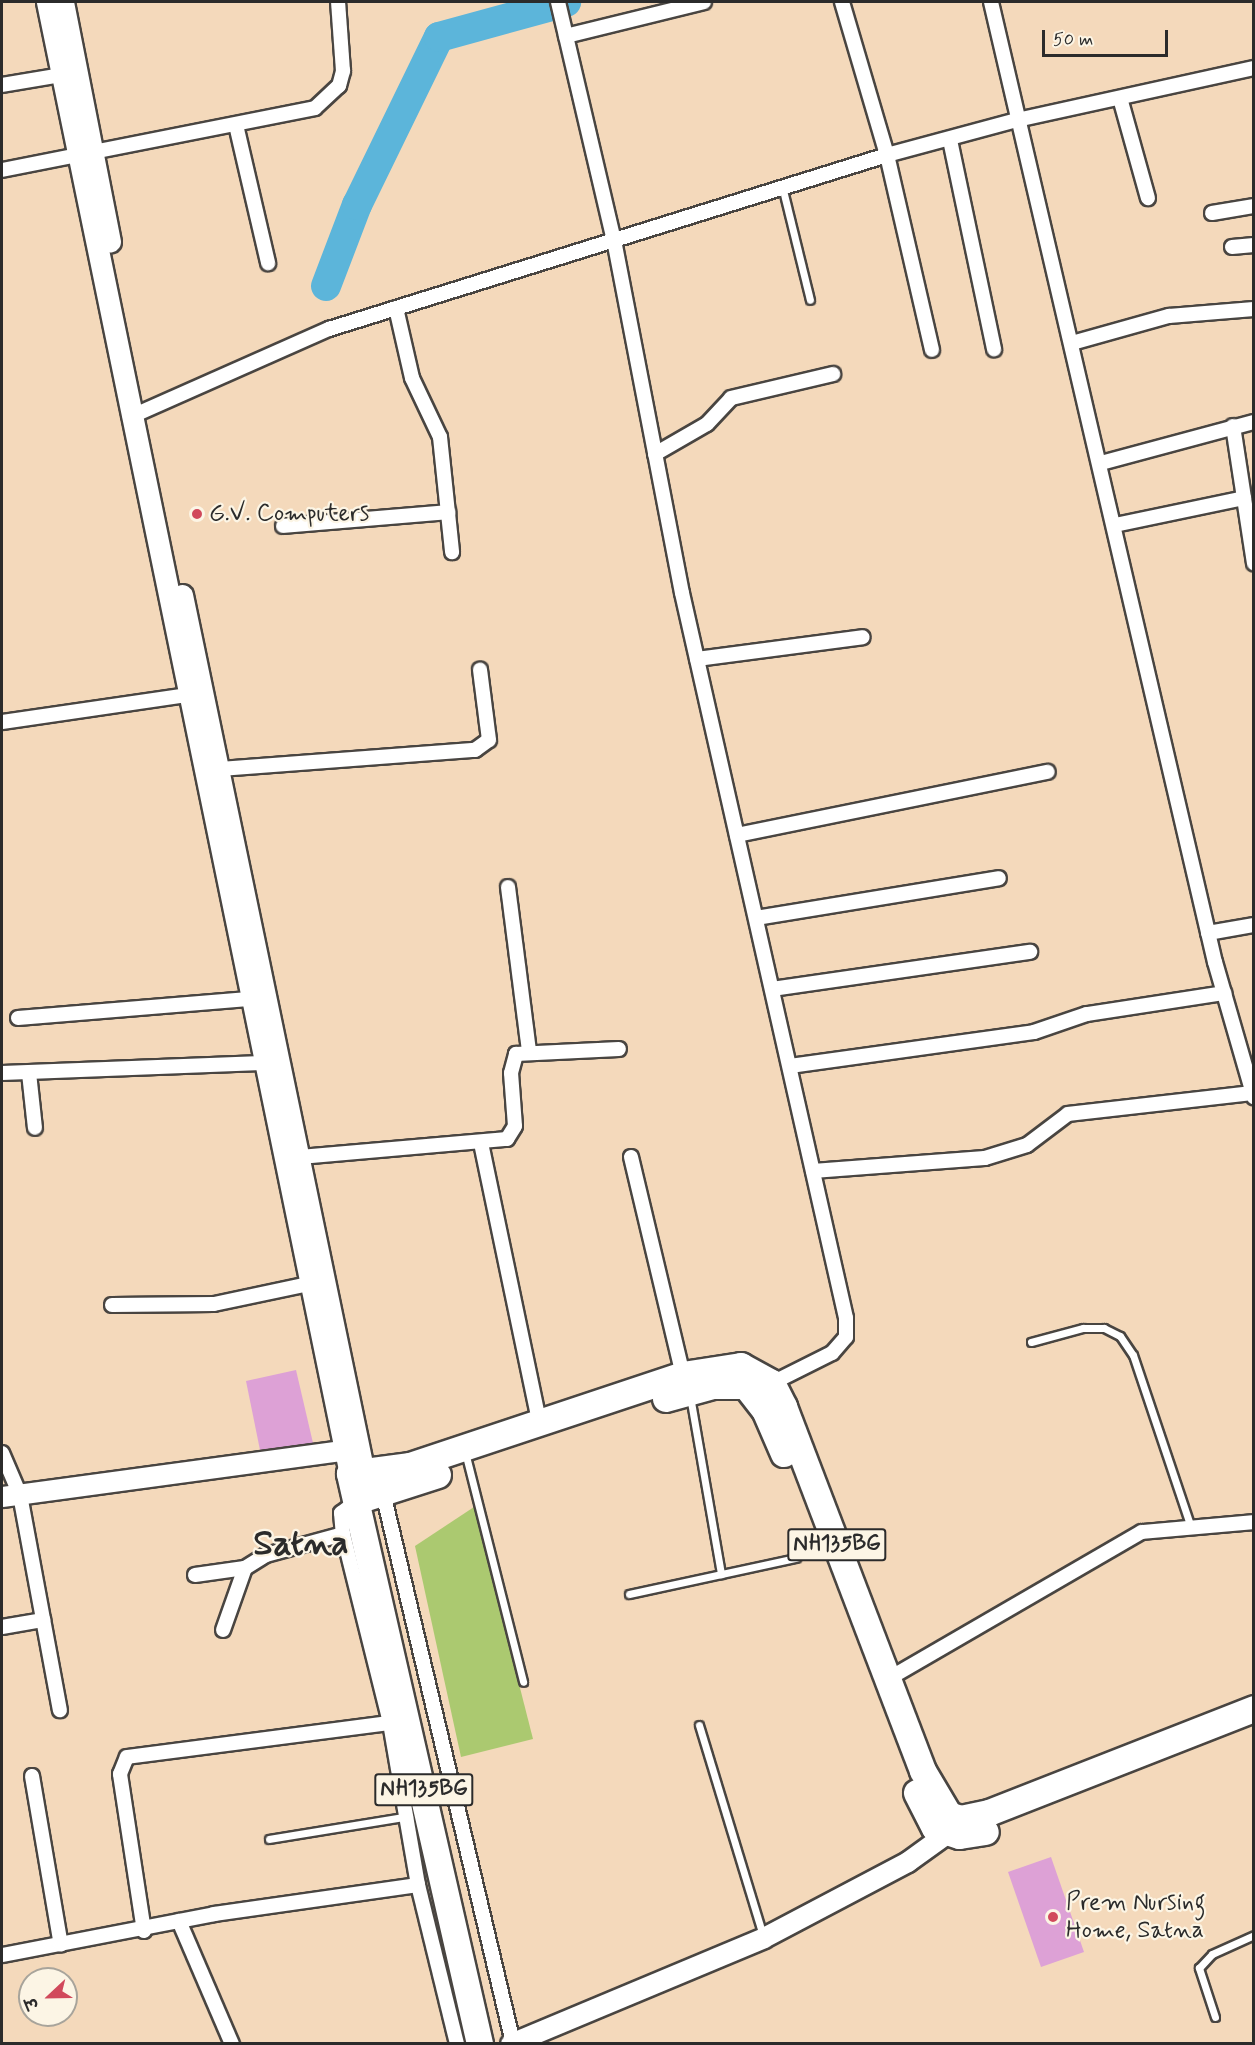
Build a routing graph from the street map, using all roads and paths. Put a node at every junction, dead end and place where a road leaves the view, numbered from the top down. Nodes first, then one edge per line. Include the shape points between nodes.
1 (47, 2) edge
2 (63, 2) edge
3 (338, 2) edge
4 (558, 2) edge
5 (704, 2) edge
6 (842, 2) edge
7 (991, 2) edge
8 (565, 30) junction
9 (1254, 68) edge
10 (61, 75) junction
11 (2, 85) edge
12 (1120, 98) junction
13 (1017, 120) junction
14 (236, 125) junction
15 (950, 140) junction
16 (886, 155) junction
17 (86, 157) junction
18 (2, 170) edge
19 (783, 190) junction
20 (1148, 198) dead end
21 (1254, 206) edge
22 (1212, 213) dead end
23 (614, 240) junction
24 (1254, 245) edge
25 (1232, 247) dead end
26 (268, 263) dead end
27 (810, 300) dead end
28 (396, 308) junction
29 (1254, 309) edge
30 (1071, 343) junction
31 (994, 349) dead end
32 (932, 350) dead end
33 (833, 374) dead end
34 (136, 414) junction
35 (1254, 422) edge
36 (1233, 426) junction
37 (655, 454) junction
38 (1101, 463) junction
39 (1244, 498) junction
40 (448, 512) junction
41 (1250, 518) edge
42 (1115, 525) junction
43 (284, 526) dead end
44 (452, 552) dead end
45 (1254, 562) edge
46 (863, 637) dead end
47 (697, 659) junction
48 (480, 670) dead end
49 (188, 695) junction
50 (2, 722) edge
51 (220, 769) junction
52 (1048, 772) dead end
53 (737, 835) junction
54 (999, 878) dead end
55 (508, 887) dead end
56 (756, 918) junction
57 (1254, 925) edge
58 (1208, 933) junction
59 (1030, 952) dead end
60 (772, 989) junction
61 (1224, 993) junction
62 (248, 999) junction
63 (18, 1018) dead end
64 (619, 1049) dead end
65 (529, 1050) junction
66 (262, 1063) junction
67 (790, 1066) junction
68 (29, 1072) junction
69 (2, 1073) edge
70 (1253, 1095) edge
71 (35, 1128) dead end
72 (481, 1143) junction
73 (300, 1157) junction
74 (631, 1157) dead end
75 (813, 1171) junction
76 (308, 1284) junction
77 (112, 1305) dead end
78 (1031, 1342) dead end
79 (686, 1383) junction
80 (772, 1383) junction
81 (540, 1426) junction
82 (2, 1453) edge
83 (467, 1457) junction
84 (352, 1466) junction
85 (11, 1496) edge
86 (370, 1497) junction
87 (1254, 1522) edge
88 (1190, 1524) junction
89 (358, 1532) junction
90 (796, 1558) dead end
91 (245, 1568) junction
92 (722, 1574) junction
93 (195, 1575) dead end
94 (629, 1594) dead end
95 (44, 1620) junction
96 (2, 1627) edge
97 (223, 1630) dead end
98 (888, 1679) junction
99 (523, 1682) dead end
100 (1254, 1709) edge
101 (60, 1710) dead end
102 (390, 1723) junction
103 (699, 1725) dead end
104 (1254, 1725) edge
105 (32, 1776) dead end
106 (410, 1816) junction
107 (947, 1834) junction
108 (269, 1839) dead end
109 (418, 1885) junction
110 (179, 1921) junction
111 (144, 1931) junction
112 (1254, 1935) edge
113 (764, 1938) junction
114 (61, 1945) junction
115 (2, 1955) edge
116 (1215, 2017) dead end
117 (232, 2043) edge
118 (457, 2043) edge
119 (480, 2043) edge
120 (512, 2043) edge

1 - 10 main road
2 - 17 main road
3 - 14 street via 339,86 315,108
4 - 8 street
5 - 8 street
6 - 16 street
7 - 13 street
8 - 23 street
9 - 12 street
10 - 11 street
10 - 17 main road
12 - 13 street
12 - 20 street
13 - 15 street
13 - 30 street
14 - 17 street
14 - 26 street
15 - 16 street
15 - 31 street
16 - 19 street
16 - 32 street
17 - 18 street
17 - 34 main road
19 - 23 street
19 - 27 lane
21 - 22 street
23 - 28 street
23 - 37 street
24 - 25 street
28 - 34 street via 329,329
28 - 40 street via 412,378 440,437
29 - 30 street via 1169,316
30 - 38 street
33 - 37 street via 731,399 707,424
34 - 49 main road
34 - 51 main road
35 - 36 street
36 - 38 street
36 - 39 street
37 - 47 street
38 - 42 street
39 - 41 street
39 - 42 street
40 - 43 street
40 - 44 street
41 - 45 street
42 - 58 street
46 - 47 street
47 - 53 street
48 - 51 street via 489,740 475,750
49 - 50 street
49 - 62 main road
51 - 73 main road
52 - 53 street
53 - 56 street
54 - 56 street
55 - 65 street
56 - 60 street
57 - 58 street
58 - 61 street
59 - 60 street
60 - 67 street
61 - 67 street via 1087,1014 1034,1032
61 - 70 street
62 - 63 street
62 - 66 main road
64 - 65 street
65 - 72 street via 512,1061 512,1135
66 - 68 street
66 - 76 main road
67 - 75 street
68 - 69 street
68 - 71 street
70 - 75 street via 1068,1114 1027,1145 985,1158
72 - 73 street
72 - 81 street
73 - 84 main road
74 - 79 street
75 - 80 street via 846,1337 831,1353
76 - 77 street via 214,1304
76 - 84 main road
78 - 88 lane via 1083,1328 1104,1328 1120,1336 1133,1355
79 - 80 highway, NH135BG via 741,1366
79 - 81 highway, NH135BG
79 - 83 highway, NH135BG
79 - 92 lane
79 - 107 highway, NH135BG via 746,1386 765,1410 912,1782 935,1828
80 - 98 highway, NH135BG
81 - 83 highway, NH135BG
82 - 85 street
83 - 84 highway, NH135BG via 410,1467
83 - 86 highway, NH135BG
83 - 99 lane
84 - 85 street
84 - 86 highway, NH135BG
85 - 95 street
86 - 89 highway, NH135BG
86 - 120 street
87 - 88 street via 1226,1527
88 - 98 street via 1142,1532
89 - 91 street via 266,1555
89 - 102 street
89 - 119 highway, NH135BG
90 - 92 lane
91 - 93 street
91 - 97 street
92 - 94 lane
95 - 96 street
95 - 101 street
98 - 100 highway, NH135BG via 941,1807 961,1819 989,1813
102 - 106 street
102 - 111 street via 127,1757 120,1774
103 - 113 lane
104 - 107 highway via 994,1830
105 - 114 street
106 - 108 lane
106 - 109 street
107 - 113 street via 908,1862
109 - 110 street
109 - 118 street
110 - 111 street
110 - 117 street
111 - 114 street
112 - 116 lane via 1212,1954 1199,1968
113 - 120 street
114 - 115 street

